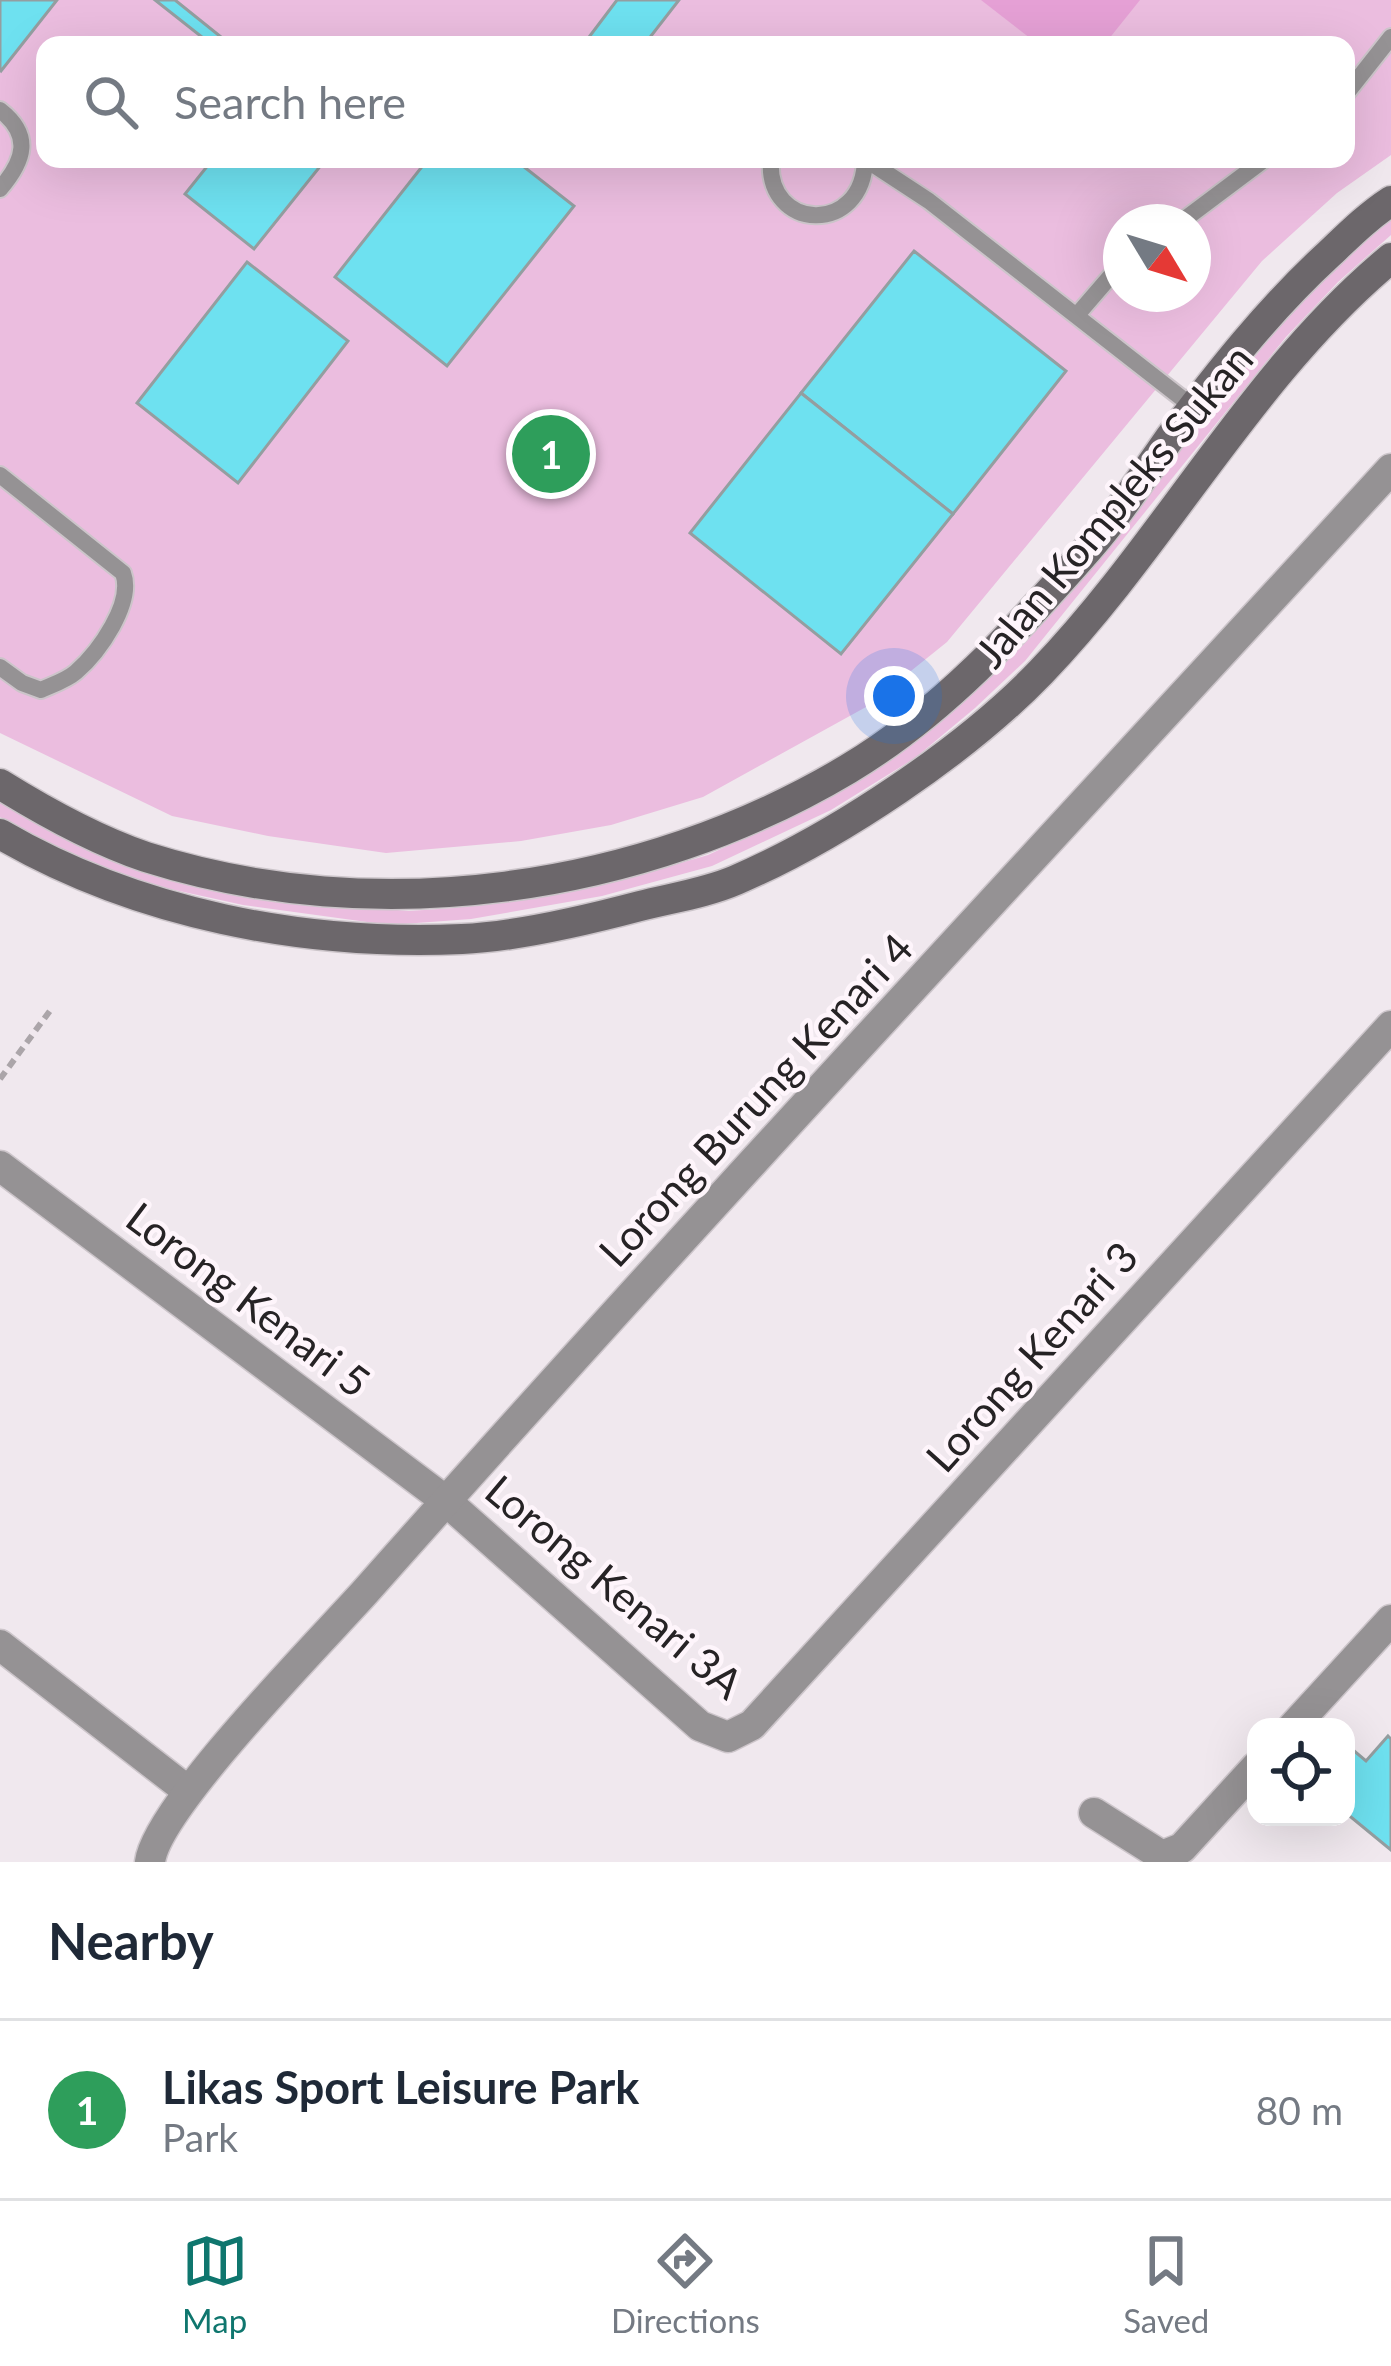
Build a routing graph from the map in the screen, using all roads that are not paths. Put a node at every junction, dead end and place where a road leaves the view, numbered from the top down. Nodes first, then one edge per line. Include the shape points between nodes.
1 (1391, 37) edge
2 (1355, 83) edge
3 (0, 110) edge
4 (771, 168) edge
5 (864, 168) edge
6 (879, 168) edge
7 (1253, 168) edge
8 (0, 189) edge
9 (1391, 201) edge
10 (1205, 204) edge
11 (1391, 258) edge
12 (1103, 284) edge
13 (1076, 315) junction
14 (1193, 407) junction
15 (1391, 470) edge
16 (0, 475) edge
17 (0, 667) edge
18 (0, 784) edge
19 (3, 842) edge
20 (1391, 1026) edge
21 (0, 1166) edge
22 (446, 1501) junction
23 (1391, 1620) edge
24 (0, 1646) edge
25 (1301, 1718) edge
26 (728, 1737) joint
27 (1247, 1777) edge
28 (188, 1791) junction
29 (1094, 1813) dead end
30 (151, 1862) edge

1 - 2 lane
3 - 8 lane via 17,123 23,149
4 - 5 lane via 777,193 802,214 819,216 849,204
6 - 13 lane
7 - 10 lane
9 - 14 main road, Jalan Kompleks Sukan via 1254,330
11 - 19 main road, Jalan Kompleks Sukan via 1291,360 1040,674 947,753 836,829 732,882 604,916 464,940 366,937 196,914 114,890
12 - 13 lane
13 - 14 lane
14 - 18 main road, Jalan Kompleks Sukan via 1091,545 944,700 799,796 648,858 462,891 370,895 287,887 145,856
15 - 22 street, Lorong Burung Kenari 4
16 - 17 lane via 123,573 128,587 125,608 75,674 41,690
20 - 26 street, Lorong Kenari 3 via 752,1725
21 - 22 street, Lorong Kenari 5
22 - 26 street, Lorong Kenari 3A via 700,1726
22 - 28 street, Lorong Burung Kenari 4
23 - 25 street
24 - 28 street
27 - 29 street via 1182,1848 1162,1856
28 - 30 street, Lorong Burung Kenari 4

